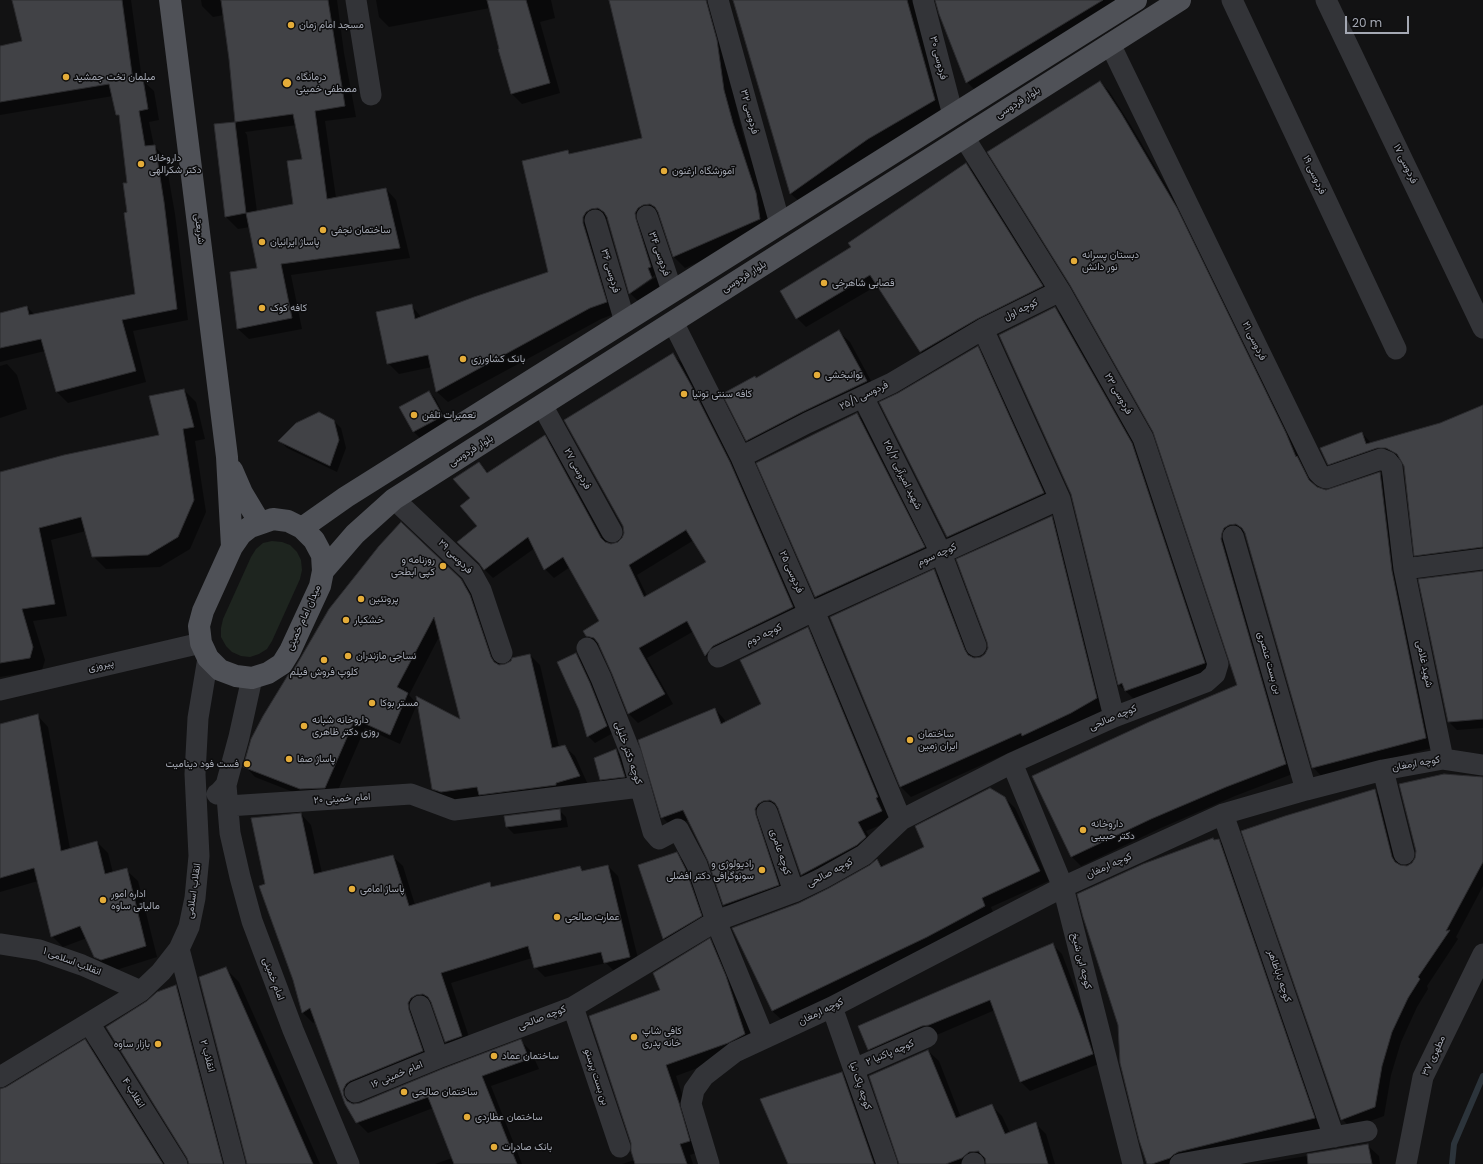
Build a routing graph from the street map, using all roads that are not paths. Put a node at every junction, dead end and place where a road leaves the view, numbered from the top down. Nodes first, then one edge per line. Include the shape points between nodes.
1 (170, 0) edge
2 (356, 0) edge
3 (718, 0) edge
4 (923, 0) edge
5 (1136, 0) edge
6 (1180, 0) edge
7 (1232, 0) edge
8 (1326, 0) edge
9 (1110, 44) junction
10 (371, 95) dead end
11 (953, 115) junction
12 (964, 137) junction
13 (647, 216) dead end
14 (595, 220) dead end
15 (780, 224) junction
16 (672, 291) junction
17 (1060, 291) junction
18 (625, 322) junction
19 (673, 322) junction
20 (983, 328) junction
21 (1483, 328) edge
22 (1396, 349) dead end
23 (863, 397) junction
24 (542, 405) junction
25 (227, 457) junction
26 (741, 457) junction
27 (394, 499) junction
28 (1060, 499) junction
29 (260, 523) junction
30 (302, 528) junction
31 (612, 532) dead end
32 (1233, 536) dead end
33 (232, 546) junction
34 (941, 553) junction
35 (1483, 559) edge
36 (1404, 569) junction
37 (323, 572) junction
38 (812, 612) junction
39 (976, 646) dead end
40 (587, 648) dead end
41 (205, 650) junction
42 (502, 653) dead end
43 (718, 657) dead end
44 (1215, 674) joint
45 (252, 678) junction
46 (0, 690) edge
47 (1114, 717) junction
48 (1443, 758) junction
49 (1012, 763) junction
50 (1483, 764) edge
51 (1383, 770) junction
52 (195, 774) junction
53 (226, 785) junction
54 (640, 787) junction
55 (1306, 790) junction
56 (228, 806) junction
57 (767, 812) dead end
58 (1223, 814) junction
59 (901, 820) junction
60 (1404, 854) dead end
61 (1063, 887) junction
62 (794, 892) junction
63 (716, 921) junction
64 (0, 944) edge
65 (179, 949) junction
66 (1483, 954) edge
67 (141, 990) junction
68 (420, 1006) dead end
69 (573, 1007) junction
70 (832, 1008) junction
71 (89, 1022) junction
72 (927, 1037) dead end
73 (761, 1039) junction
74 (438, 1058) junction
75 (854, 1068) junction
76 (0, 1077) edge
77 (355, 1092) dead end
78 (1367, 1131) dead end
79 (1334, 1137) junction
80 (620, 1147) dead end
81 (177, 1164) edge
82 (234, 1164) edge
83 (349, 1164) edge
84 (709, 1164) edge
85 (887, 1164) edge
86 (1133, 1164) edge
87 (1180, 1164) edge
88 (1406, 1164) edge

1 - 25 main road, شریعتی
2 - 10 street
3 - 15 street, فردوسی ۳۲
4 - 11 street, فردوسی ۳۰
5 - 11 main road
6 - 9 main road, بلوار فردوسی
7 - 22 street, فردوسی ۱۹
8 - 21 street, فردوسی ۱۷
9 - 12 main road, بلوار فردوسی
9 - 36 street, فردوسی ۲۱ via 1318,472 1326,478 1381,459 1392,467
11 - 15 main road
12 - 17 street, فردوسی ۲۳
12 - 19 main road, بلوار فردوسی
13 - 16 street, فردوسی ۳۴
14 - 18 street, فردوسی ۳۶
15 - 16 main road
16 - 18 main road
17 - 20 street, کوچه اول
17 - 44 street, فردوسی ۲۳ via 1144,438 1218,664
18 - 30 main road via 346,496
19 - 24 main road, بلوار فردوسی
19 - 26 street, فردوسی ۲۵
20 - 23 street, فردوسی ۲۵/۱ via 892,383
20 - 28 street
23 - 26 street, فردوسی ۲۵/۱
23 - 34 street, شهید امیرآبی ۲۵/۲
24 - 27 main road, بلوار فردوسی
24 - 31 street, فردوسی ۲۷
25 - 29 main road, شریعتی via 242,493
25 - 33 main road, شریعتی
26 - 38 street, فردوسی ۲۵
27 - 37 main road, بلوار فردوسی via 355,534
27 - 42 street, فردوسی ۲۹ via 472,572 481,590
28 - 34 street, کوچه سوم
28 - 47 street
29 - 30 main road, میدان امام خمینی via 273,519 288,521
29 - 33 main road, میدان امام خمینی via 241,534
30 - 37 main road, میدان امام خمینی via 314,540 322,555
32 - 55 street, بن بست عنصری
33 - 41 main road, میدان امام خمینی via 199,626
34 - 38 street, کوچه سوم
34 - 39 street, شهید امیرآبی ۲۵/۲
35 - 36 street
36 - 48 street, شهید غلامی
37 - 45 main road, میدان امام خمینی via 320,586 282,664 268,673
38 - 43 street, کوچه دوم
38 - 59 street, فردوسی ۲۵
40 - 54 street, کوچه دکتر خلیلی via 631,754
41 - 45 main road, میدان امام خمینی via 220,670
41 - 46 street, پیروزی
41 - 52 street, انقلاب اسلامی
44 - 47 street, کوچه صالحی via 1206,682
45 - 53 street
47 - 49 street, کوچه صالحی
48 - 50 street, کوچه ارمغان
48 - 51 street, کوچه ارمغان
49 - 59 street, کوچه صالحی
49 - 61 street, کوچه ابن شیخ
51 - 55 street, کوچه ارمغان
51 - 60 street
52 - 53 street via 200,785 212,795 219,793
52 - 65 street, انقلاب اسلامی via 200,856 189,927
53 - 56 street, امام خمینی
54 - 56 street, امام خمینی ۲۰ via 454,810 411,794
54 - 63 street, کوچه دکتر خلیلی via 653,832 659,838 678,829 697,865
55 - 58 street, کوچه ارمغان
56 - 83 street, امام خمینی via 232,840 252,921 293,1030
57 - 62 street, کوچه عامری
58 - 61 street, کوچه ارمغان
58 - 79 street, کوچه باباطاهر
59 - 62 street, کوچه صالحی via 864,855
61 - 70 street, کوچه ارمغان
61 - 86 street, کوچه ابن شیخ
62 - 63 street, کوچه صالحی
63 - 69 street, کوچه صالحی
63 - 73 street
64 - 67 street, انقلاب اسلامی ۱ via 39,950 82,964
65 - 67 street, انقلاب اسلامی via 161,972
65 - 82 street, انقلاب ۲
66 - 88 street, مطهری ۳۷ via 1423,1077
67 - 71 street, انقلاب اسلامی
68 - 74 street
69 - 74 street, کوچه صالحی
69 - 80 street, بن بست پرستو
70 - 73 street, کوچه ارمغان
70 - 75 street, کوچه پاک نیا
71 - 76 street, انقلاب اسلامی
71 - 81 street, انقلاب ۴
72 - 75 street, کوچه پاکنیا ۲
73 - 84 street, کوچه ارمغان via 721,1062 704,1076 694,1090 691,1104
74 - 77 street, امام خمینی ۱۶
75 - 85 street, کوچه پاک نیا
78 - 79 street
79 - 87 street

